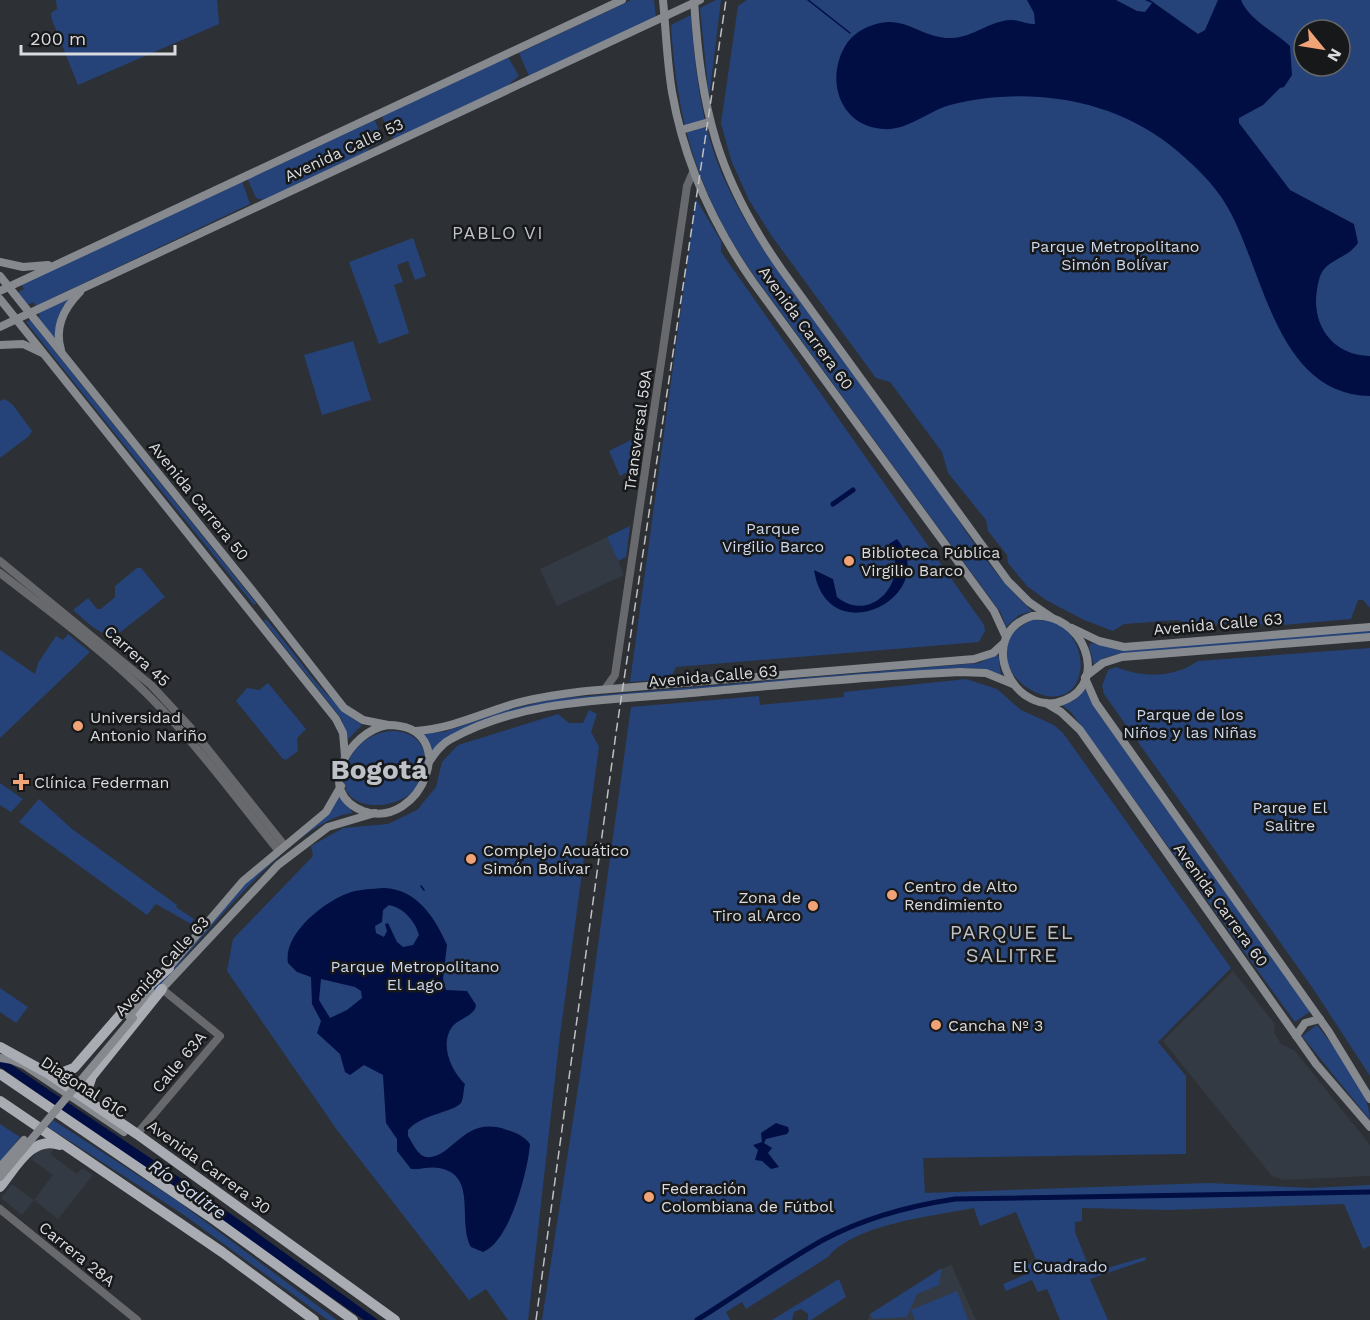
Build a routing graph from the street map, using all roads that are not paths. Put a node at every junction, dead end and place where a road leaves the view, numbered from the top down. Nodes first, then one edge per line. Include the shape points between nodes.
1 (622, 0) edge
2 (663, 0) edge
3 (696, 1) edge
4 (665, 16) junction
5 (649, 24) junction
6 (667, 35) junction
7 (709, 122) junction
8 (681, 130) junction
9 (693, 172) junction
10 (0, 262) edge
11 (55, 265) junction
12 (0, 276) edge
13 (84, 288) junction
14 (4, 289) edge
15 (0, 299) edge
16 (29, 313) junction
17 (17, 319) junction
18 (0, 327) edge
19 (0, 345) edge
20 (48, 356) junction
21 (63, 356) junction
22 (0, 561) edge
23 (0, 573) edge
24 (1051, 616) junction
25 (1370, 627) edge
26 (1072, 628) junction
27 (1370, 637) edge
28 (1005, 640) junction
29 (1085, 677) junction
30 (1013, 684) junction
31 (605, 689) junction
32 (1046, 703) junction
33 (388, 725) junction
34 (415, 731) junction
35 (345, 756) junction
36 (429, 762) junction
37 (341, 786) junction
38 (375, 813) junction
39 (281, 848) junction
40 (169, 968) junction
41 (162, 989) junction
42 (131, 1017) junction
43 (1320, 1019) junction
44 (1296, 1036) junction
45 (0, 1047) edge
46 (0, 1058) edge
47 (74, 1068) junction
48 (45, 1072) junction
49 (0, 1074) edge
50 (92, 1076) junction
51 (1370, 1099) edge
52 (1, 1102) edge
53 (92, 1103) junction
54 (1370, 1127) edge
55 (136, 1134) junction
56 (68, 1148) junction
57 (0, 1167) edge
58 (181, 1167) junction
59 (0, 1177) edge
60 (0, 1187) edge
61 (0, 1209) edge
62 (137, 1320) edge
63 (314, 1320) edge
64 (353, 1320) edge
65 (395, 1320) edge

1 - 11 main road, Avenida Calle 53
2 - 4 main road, Avenida Carrera 60
3 - 4 main road, Avenida Calle 53
3 - 7 main road, Avenida Carrera 60 via 700,76
4 - 5 main road, Avenida Calle 53
4 - 6 main road, Avenida Carrera 60
5 - 6 main road
5 - 13 main road, Avenida Calle 53
6 - 8 main road, Avenida Carrera 60 via 672,92
7 - 8 main road
7 - 24 main road, Avenida Carrera 60 via 738,198 763,243 1008,581 1029,602
8 - 9 main road, Avenida Carrera 60
9 - 28 main road, Avenida Carrera 60 via 732,252 994,611
9 - 31 street, Transversal 59A via 687,186 615,675
10 - 11 main road via 23,267
11 - 14 main road, Avenida Calle 53
12 - 14 main road, Avenida Carrera 50
13 - 16 main road, Avenida Calle 53
13 - 21 main road via 60,323 58,338
14 - 16 main road, Avenida Carrera 50
15 - 17 main road, Avenida Carrera 50
16 - 17 main road, Avenida Calle 53
16 - 21 main road, Avenida Carrera 50
17 - 18 main road, Avenida Calle 53
17 - 20 main road, Avenida Carrera 50
19 - 20 main road via 26,345
20 - 35 main road, Avenida Carrera 50 via 336,719 343,733
21 - 33 main road, Avenida Carrera 50 via 344,708 358,718
22 - 39 street, Carrera 45 via 151,684 190,727
23 - 39 street, Carrera 45 via 108,657 150,697
24 - 26 main road
24 - 28 main road via 1024,619
25 - 26 main road, Avenida Calle 63 via 1124,647
26 - 29 main road via 1086,654
27 - 29 main road, Avenida Calle 63 via 1122,657 1103,663
28 - 30 main road via 1003,657
28 - 31 main road, Avenida Calle 63 via 993,652 974,659
29 - 32 main road via 1071,697
29 - 43 main road, Avenida Carrera 60 via 1096,703
30 - 32 main road via 1029,697
30 - 36 main road, Avenida Calle 63 via 986,673 960,672 547,708 449,740
31 - 34 main road, Avenida Calle 63 via 529,700 440,729
32 - 44 main road, Avenida Carrera 60 via 1080,730
33 - 34 main road
33 - 35 main road via 359,738
34 - 36 main road via 427,746
35 - 37 main road via 339,777
36 - 38 main road via 421,786 409,801 393,811
37 - 38 main road via 355,806
37 - 39 main road, Avenida Calle 63 via 326,812
38 - 41 main road, Avenida Calle 63 via 334,823 278,865
39 - 40 main road, Avenida Calle 63 via 243,881
40 - 42 main road, Avenida Calle 63
40 - 47 highway via 133,1000
41 - 42 main road, Avenida Calle 63
41 - 50 highway
41 - 55 street, Calle 63A via 220,1036
42 - 57 main road, Avenida Calle 63, bridge
42 - 59 main road, Avenida Calle 63, bridge
43 - 44 main road via 1305,1023
43 - 51 main road, Avenida Carrera 60
44 - 54 main road, Avenida Carrera 60
45 - 48 highway, Avenida Carrera 30
46 - 58 main road, Diagonal 61C via 19,1062
47 - 48 highway via 61,1073
47 - 50 highway via 78,1080
48 - 53 highway, Avenida Carrera 30
49 - 64 highway
50 - 53 highway via 87,1091
52 - 56 highway
53 - 55 highway, Avenida Carrera 30
55 - 58 highway, Avenida Carrera 30
56 - 60 highway via 52,1142 38,1143
56 - 63 highway via 222,1252
58 - 65 highway, Avenida Carrera 30
61 - 62 street, Carrera 28A

